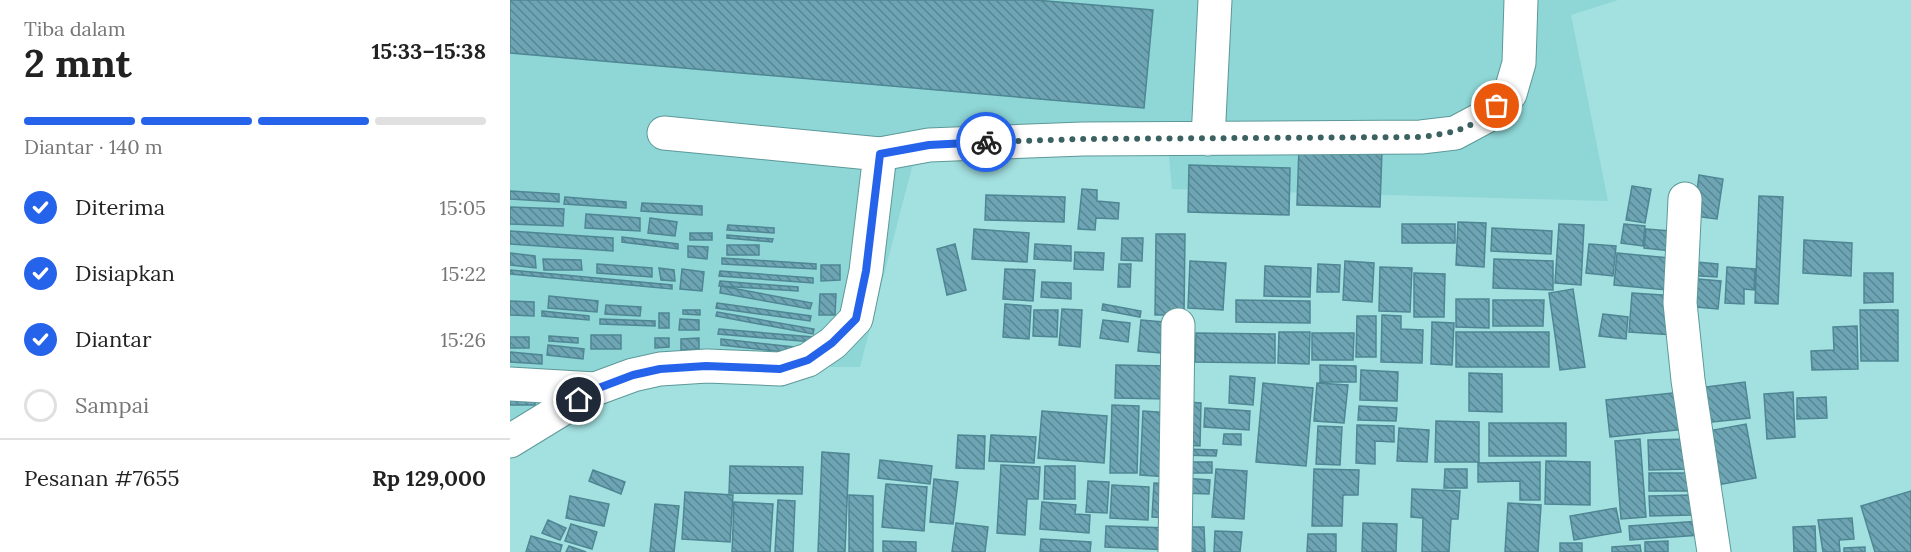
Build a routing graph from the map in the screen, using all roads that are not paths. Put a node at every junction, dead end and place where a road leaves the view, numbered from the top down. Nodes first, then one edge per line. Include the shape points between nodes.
1 (1215, 0) edge
2 (1521, 0) edge
3 (664, 134) dead end
4 (1208, 140) junction
5 (880, 154) junction
6 (1685, 199) dead end
7 (1178, 325) dead end
8 (510, 384) edge
9 (596, 389) junction
10 (510, 441) edge
11 (1175, 552) edge
12 (1714, 552) edge

1 - 4 street
2 - 4 street via 1519,63 1510,94 1485,117 1455,133 1421,137
3 - 5 street
4 - 5 street via 1083,139 929,145
5 - 9 street via 856,319 832,343 808,360 780,369 660,369
6 - 12 street via 1680,303
7 - 11 street
8 - 9 street
9 - 10 street

